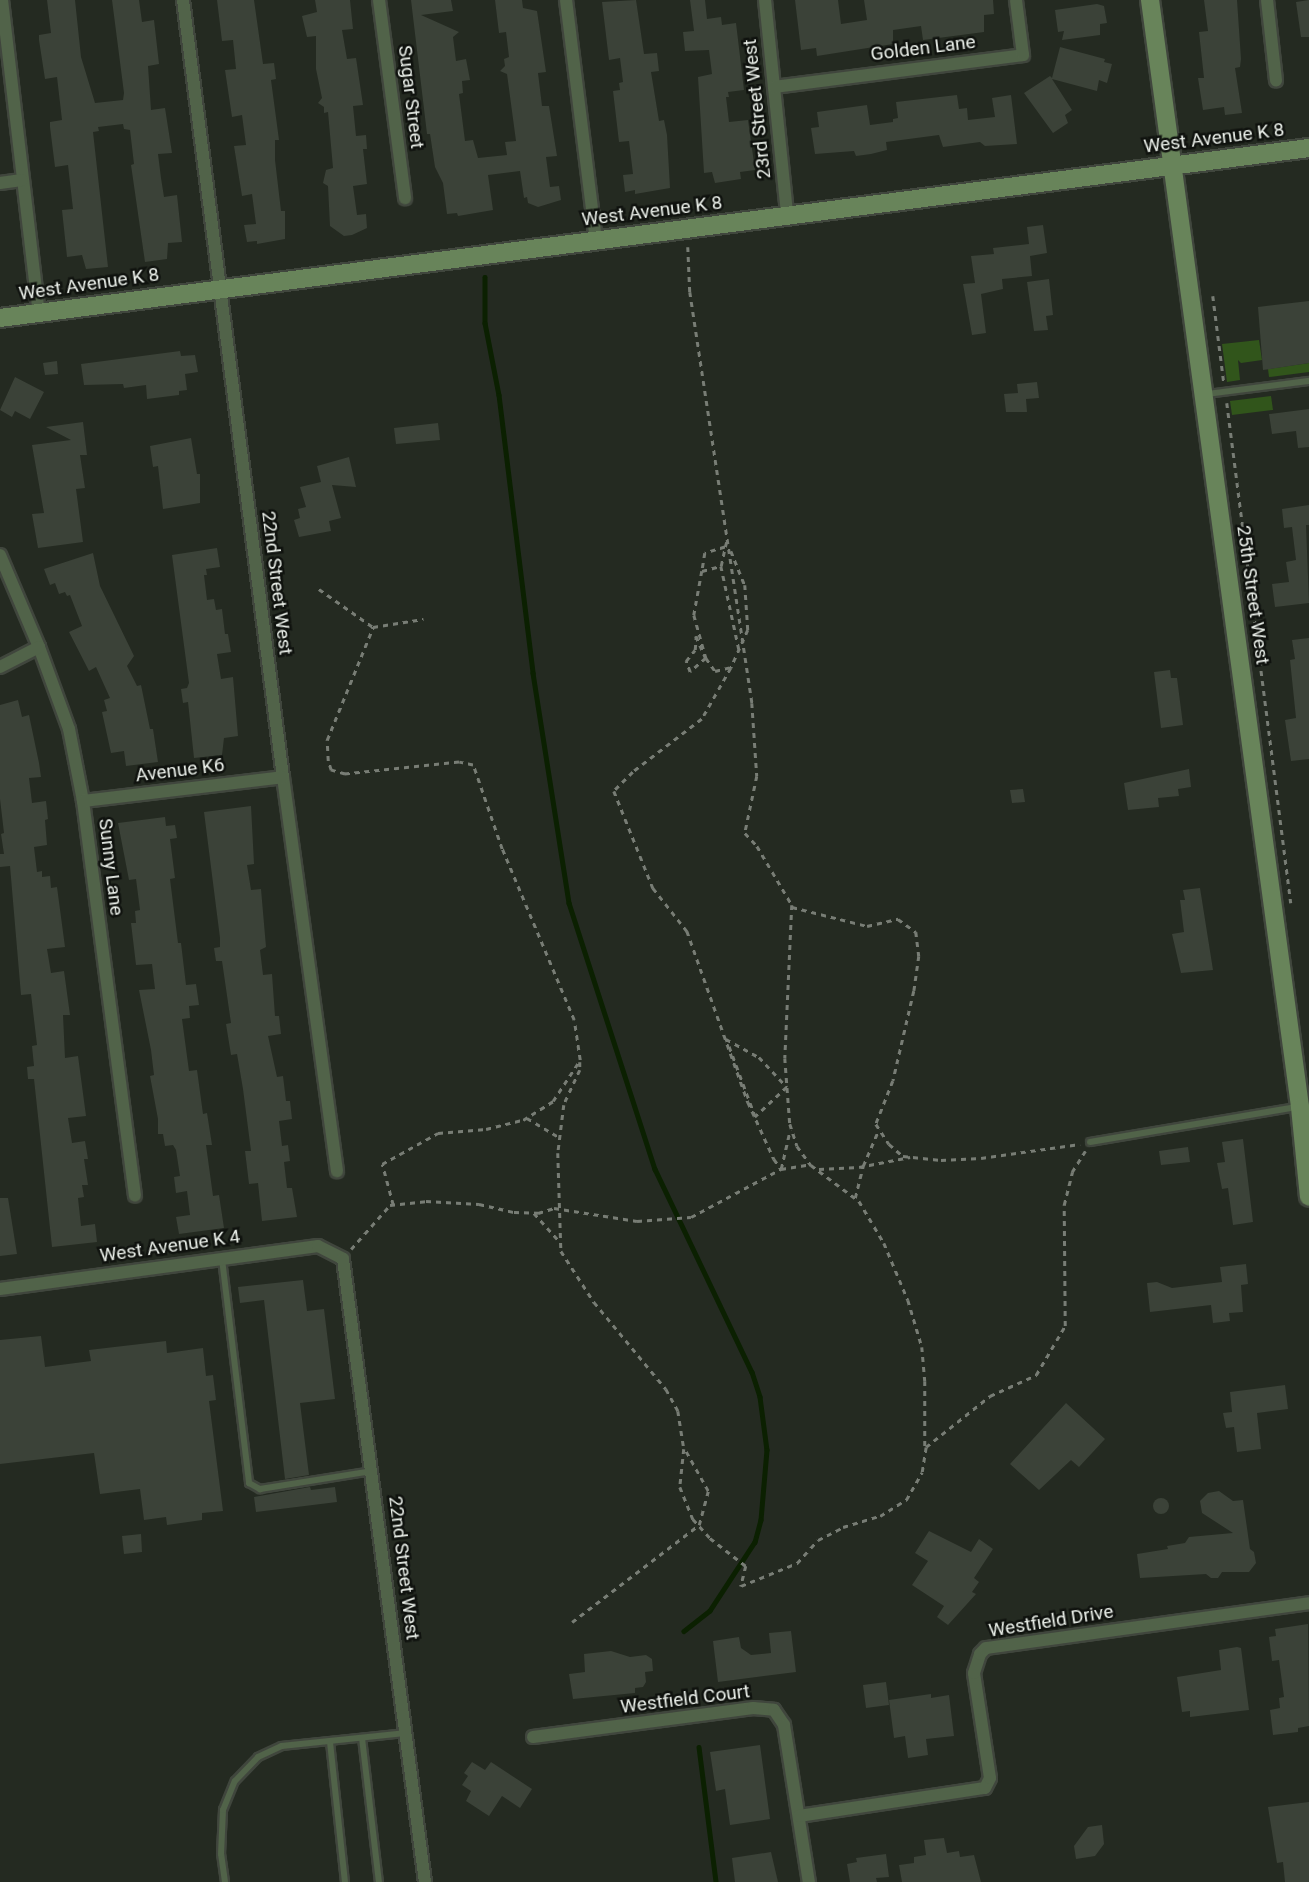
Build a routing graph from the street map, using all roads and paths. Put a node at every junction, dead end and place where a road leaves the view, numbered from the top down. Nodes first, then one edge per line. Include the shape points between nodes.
1 (2, 0) edge
2 (183, 0) edge
3 (379, 0) edge
4 (566, 0) edge
5 (765, 0) edge
6 (1016, 0) edge
7 (1150, 0) edge
8 (1266, 0) edge
9 (1276, 80) dead end
10 (774, 87) junction
11 (1309, 148) edge
12 (1173, 164) junction
13 (22, 180) junction
14 (0, 183) edge
15 (405, 198) dead end
16 (787, 214) junction
17 (687, 228) junction
18 (596, 240) junction
19 (219, 287) junction
20 (1213, 296) dead end
21 (39, 313) junction
22 (0, 318) edge
23 (1309, 381) edge
24 (1225, 391) junction
25 (1205, 394) junction
26 (727, 546) junction
27 (0, 555) edge
28 (720, 566) junction
29 (702, 571) junction
30 (319, 589) dead end
31 (423, 619) dead end
32 (373, 627) junction
33 (39, 647) junction
34 (739, 650) junction
35 (706, 658) junction
36 (0, 667) edge
37 (731, 668) junction
38 (283, 777) junction
39 (83, 800) junction
40 (792, 907) junction
41 (1292, 910) dead end
42 (726, 1039) junction
43 (580, 1060) junction
44 (787, 1087) junction
45 (1305, 1106) edge
46 (755, 1117) junction
47 (526, 1118) junction
48 (791, 1127) junction
49 (880, 1129) junction
50 (560, 1138) junction
51 (1090, 1142) junction
52 (910, 1157) junction
53 (810, 1163) junction
54 (863, 1166) junction
55 (781, 1169) junction
56 (816, 1169) junction
57 (337, 1171) dead end
58 (135, 1196) dead end
59 (1309, 1197) edge
60 (855, 1198) junction
61 (393, 1205) junction
62 (558, 1209) junction
63 (533, 1213) junction
64 (560, 1242) junction
65 (222, 1259) junction
66 (343, 1259) junction
67 (0, 1289) edge
68 (683, 1448) junction
69 (925, 1450) junction
70 (372, 1471) junction
71 (699, 1525) junction
72 (1309, 1603) edge
73 (572, 1622) dead end
74 (406, 1733) junction
75 (533, 1737) dead end
76 (362, 1738) junction
77 (330, 1742) junction
78 (799, 1816) junction
79 (225, 1882) edge
80 (345, 1882) edge
81 (379, 1882) edge
82 (425, 1882) edge
83 (809, 1882) edge

1 - 13 street
2 - 19 street, 22nd Street West
3 - 15 street, Sugar Street
4 - 18 street
5 - 10 street, 23rd Street West
6 - 10 street, Golden Lane via 1023,55
7 - 12 street, 25th Street West
8 - 9 street
10 - 16 street, 23rd Street West
11 - 12 street, West Avenue K 8
12 - 16 street, West Avenue K 8
12 - 25 street, 25th Street West
13 - 14 street
13 - 21 street
16 - 17 street, West Avenue K 8
17 - 18 street, West Avenue K 8
17 - 26 path via 690,292
18 - 19 street, West Avenue K 8
19 - 21 street, West Avenue K 8
19 - 38 street, 22nd Street West
20 - 24 path
21 - 22 street, West Avenue K 8
23 - 24 lane
24 - 25 lane
24 - 41 path
25 - 45 street, 25th Street West
26 - 28 path
26 - 29 path via 705,553
26 - 34 path via 745,585 748,631
26 - 40 path via 752,703 757,776 745,833
27 - 33 street, Sunny Lane
28 - 29 path
28 - 34 path
29 - 35 path via 694,615
30 - 32 path
31 - 32 path
32 - 43 path via 327,740 331,770 345,774 459,762 473,765 502,849 575,1020
33 - 36 street
33 - 39 street, Sunny Lane via 69,729
34 - 37 path
35 - 35 path via 701,647 696,636 695,650 686,661 690,672
35 - 37 path via 715,671
37 - 42 path via 702,719 614,792 653,888 687,931
38 - 39 street, Avenue K6
38 - 57 street, 22nd Street West
39 - 58 street, Sunny Lane
40 - 44 path
40 - 49 path via 867,926 898,919 916,932 919,956 914,990 893,1081 876,1124
42 - 44 path via 760,1057
42 - 46 path
43 - 47 path via 553,1101
43 - 50 path via 564,1105
44 - 46 path
44 - 48 path
45 - 51 lane
45 - 59 street, 25th Street West
46 - 55 path
47 - 50 path
47 - 61 path via 486,1129 438,1133 382,1164
48 - 53 path via 797,1146
48 - 55 path
49 - 52 path via 889,1144
49 - 54 path
50 - 62 path
51 - 52 path via 981,1158
51 - 69 path via 1072,1172 1064,1205 1065,1326 1057,1343 1036,1375 990,1396
52 - 54 path
53 - 55 path
53 - 56 path
54 - 56 path
54 - 60 path
55 - 62 path via 691,1217 637,1221
56 - 60 path
60 - 69 path via 884,1243 922,1347
61 - 63 path via 426,1201
61 - 66 path
62 - 63 path
62 - 64 path
63 - 64 path
64 - 68 path via 561,1251 594,1302 666,1389 678,1411
65 - 66 street, West Avenue K 4 via 318,1246
65 - 67 street, West Avenue K 4
65 - 70 lane via 249,1483 260,1489
66 - 70 street, 22nd Street West
68 - 71 path via 680,1488
68 - 71 path via 708,1490
69 - 71 path via 922,1472 906,1500 880,1516 818,1540 797,1563 741,1586 746,1566
70 - 74 street, 22nd Street West
71 - 73 path
72 - 78 street, Westfield Drive via 986,1648 974,1673 990,1778 985,1788
74 - 76 lane
74 - 82 street, 22nd Street West
75 - 78 street, Westfield Court via 753,1708 774,1710 783,1725
76 - 77 lane
76 - 81 lane
77 - 79 lane via 282,1746 258,1757 235,1781 223,1810
77 - 80 lane
78 - 83 street

